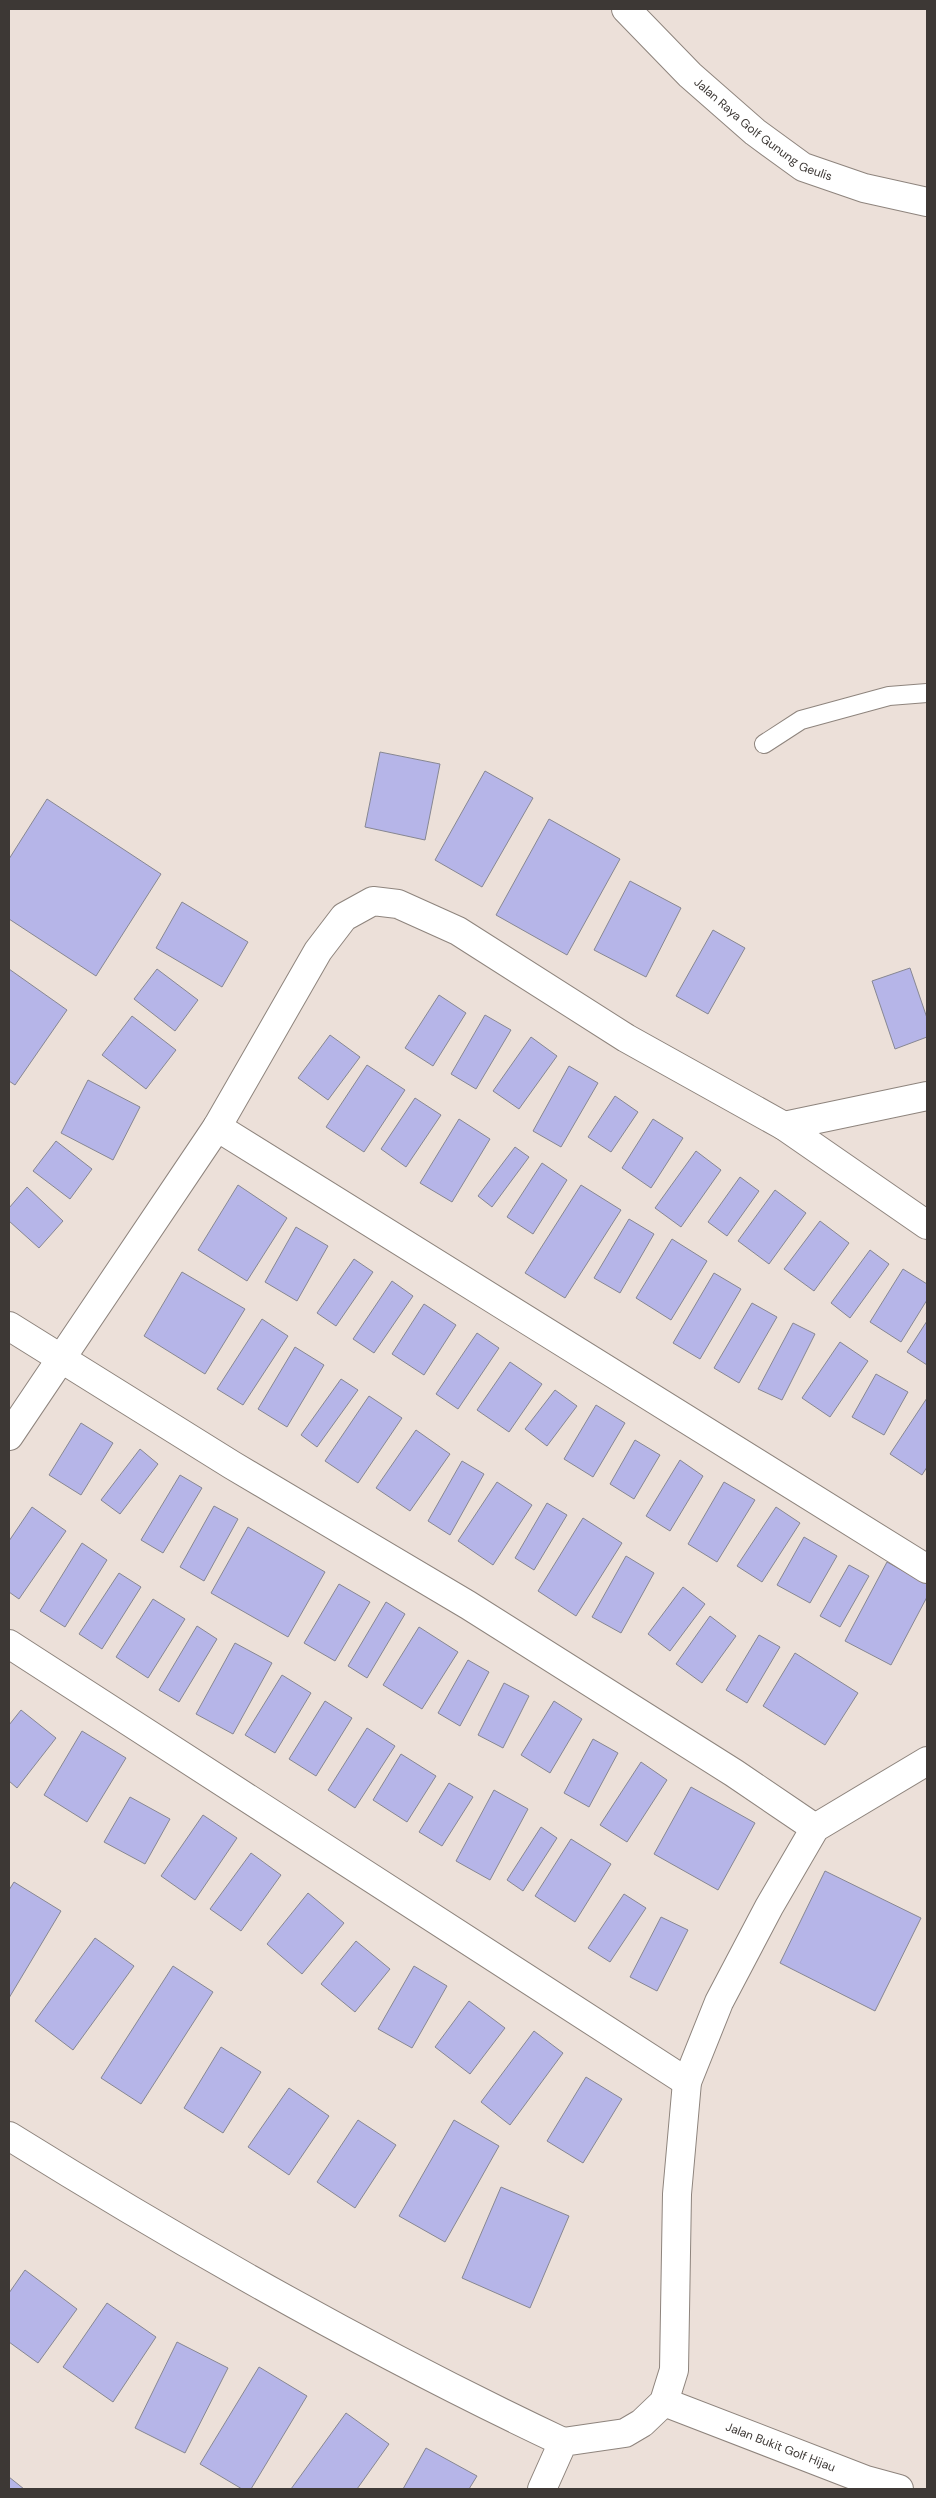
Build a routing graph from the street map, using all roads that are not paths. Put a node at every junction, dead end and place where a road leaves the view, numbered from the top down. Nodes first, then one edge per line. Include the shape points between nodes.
1 (626, 9) edge
2 (927, 202) edge
3 (927, 693) edge
4 (764, 744) dead end
5 (927, 1096) edge
6 (784, 1126) junction
7 (217, 1127) junction
8 (927, 1225) edge
9 (9, 1326) edge
10 (60, 1357) junction
11 (9, 1436) edge
12 (927, 1569) edge
13 (9, 1644) edge
14 (927, 1761) edge
15 (815, 1828) junction
16 (687, 2082) junction
17 (9, 2136) edge
18 (664, 2402) junction
19 (563, 2442) junction
20 (542, 2489) edge
21 (899, 2489) edge

1 - 2 street, Jalan Raya Golf Gunung Geulis via 690,75 755,132 803,167 864,188
3 - 4 lane via 889,696 801,720
5 - 6 street
6 - 7 street via 626,1038 458,931 398,904 373,901 344,916 318,951
6 - 8 street
7 - 10 street
7 - 12 street
9 - 10 street
10 - 11 street
10 - 15 street via 232,1465 468,1605
13 - 16 street
14 - 15 street
15 - 16 street via 719,2002
16 - 18 street via 677,2194 674,2370
17 - 19 street via 129,2211 312,2316
18 - 19 street via 642,2423 625,2433
18 - 21 street, Jalan Bukit Golf Hijau via 866,2480
19 - 20 street

